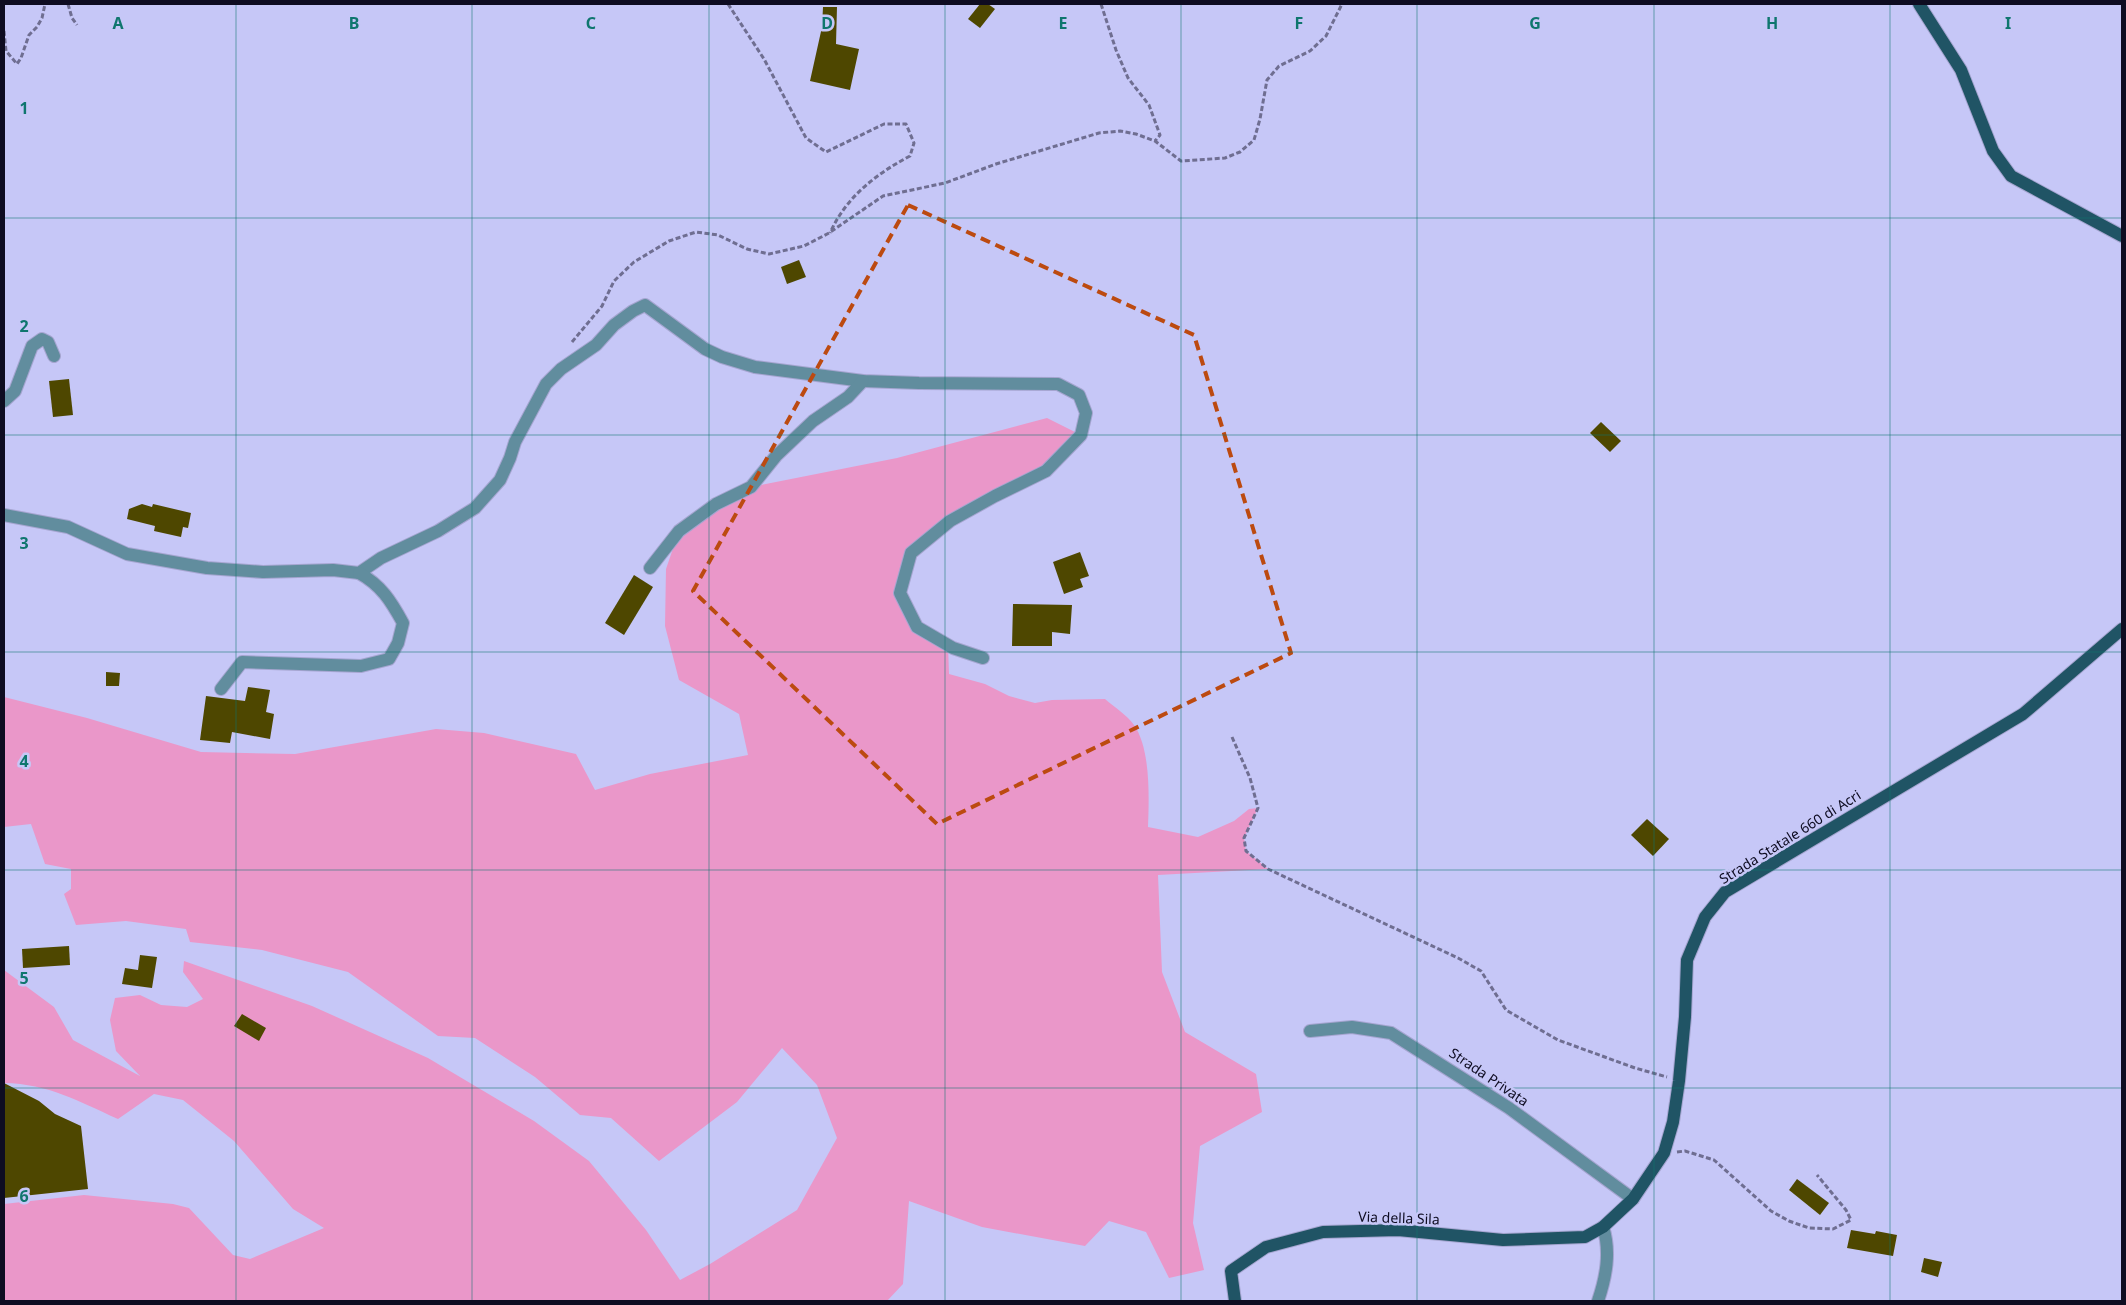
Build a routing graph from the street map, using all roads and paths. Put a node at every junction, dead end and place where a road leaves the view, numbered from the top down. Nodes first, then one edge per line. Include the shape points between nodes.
1 (45, 4) edge
2 (68, 4) edge
3 (728, 4) edge
4 (1100, 4) edge
5 (1342, 4) edge
6 (1919, 4) edge
7 (77, 25) dead end
8 (4, 30) edge
9 (1154, 141) junction
10 (829, 233) junction
11 (2122, 236) edge
12 (54, 356) dead end
13 (561, 369) junction
14 (863, 381) junction
15 (4, 401) edge
16 (4, 515) edge
17 (650, 568) dead end
18 (359, 572) junction
19 (2122, 629) edge
20 (983, 658) dead end
21 (221, 688) dead end
22 (1232, 737) dead end
23 (1310, 1031) dead end
24 (1679, 1081) junction
25 (1664, 1153) junction
26 (1817, 1175) dead end
27 (1633, 1198) junction
28 (1603, 1227) junction
29 (1235, 1301) edge
30 (1598, 1301) edge

1 - 8 path via 42,18 29,34 17,64 6,51
2 - 7 path
3 - 10 path via 764,59 806,138 826,152 884,124 906,124 914,143 910,156 885,170 853,197 837,216
4 - 9 path via 1128,78 1149,105 1157,122 1160,135
5 - 9 path via 1326,36 1310,50 1279,66 1267,80 1254,140 1240,152 1225,158 1181,161
6 - 11 main road via 1961,70 1993,151 2011,176
9 - 10 path via 1120,131 1099,133 944,183 884,196
10 - 13 path via 804,246 770,254 704,233 696,232 669,241 634,262 614,282 602,306 560,355
12 - 15 street via 48,342 42,339 32,346 15,391
13 - 14 street via 596,345 626,315 645,305 688,339 722,357 755,367
13 - 18 street via 546,384 527,417 500,480 475,508
14 - 17 street via 848,397 813,421 776,456 751,486 716,504 679,531
14 - 20 street via 1058,384 1079,396 1086,413 1081,435 1046,471 950,521 911,553 900,592 917,627 953,648
16 - 18 street via 68,527 127,554 207,568 262,572
18 - 21 street via 373,580 403,623 398,643 389,659 361,666 242,662
19 - 24 main road, Strada Statale 660 di Acri via 2023,714 1725,892 1705,917 1687,960
22 - 24 path via 1250,778 1258,808 1244,838 1246,851 1268,869 1481,971 1506,1010 1558,1040
23 - 27 street, Strada Privata via 1352,1027 1391,1033 1509,1108
24 - 25 main road, Strada Statale 660 di Acri
25 - 26 path via 1685,1151 1714,1160 1771,1211 1802,1226 1833,1229 1851,1220
25 - 27 main road, Strada Statale 660 di Acri
27 - 28 main road, Strada Statale 660 di Acri
28 - 29 main road, Via della Sila via 1585,1237 1503,1240 1398,1230 1323,1232 1266,1247 1231,1271
28 - 30 street via 1608,1255

